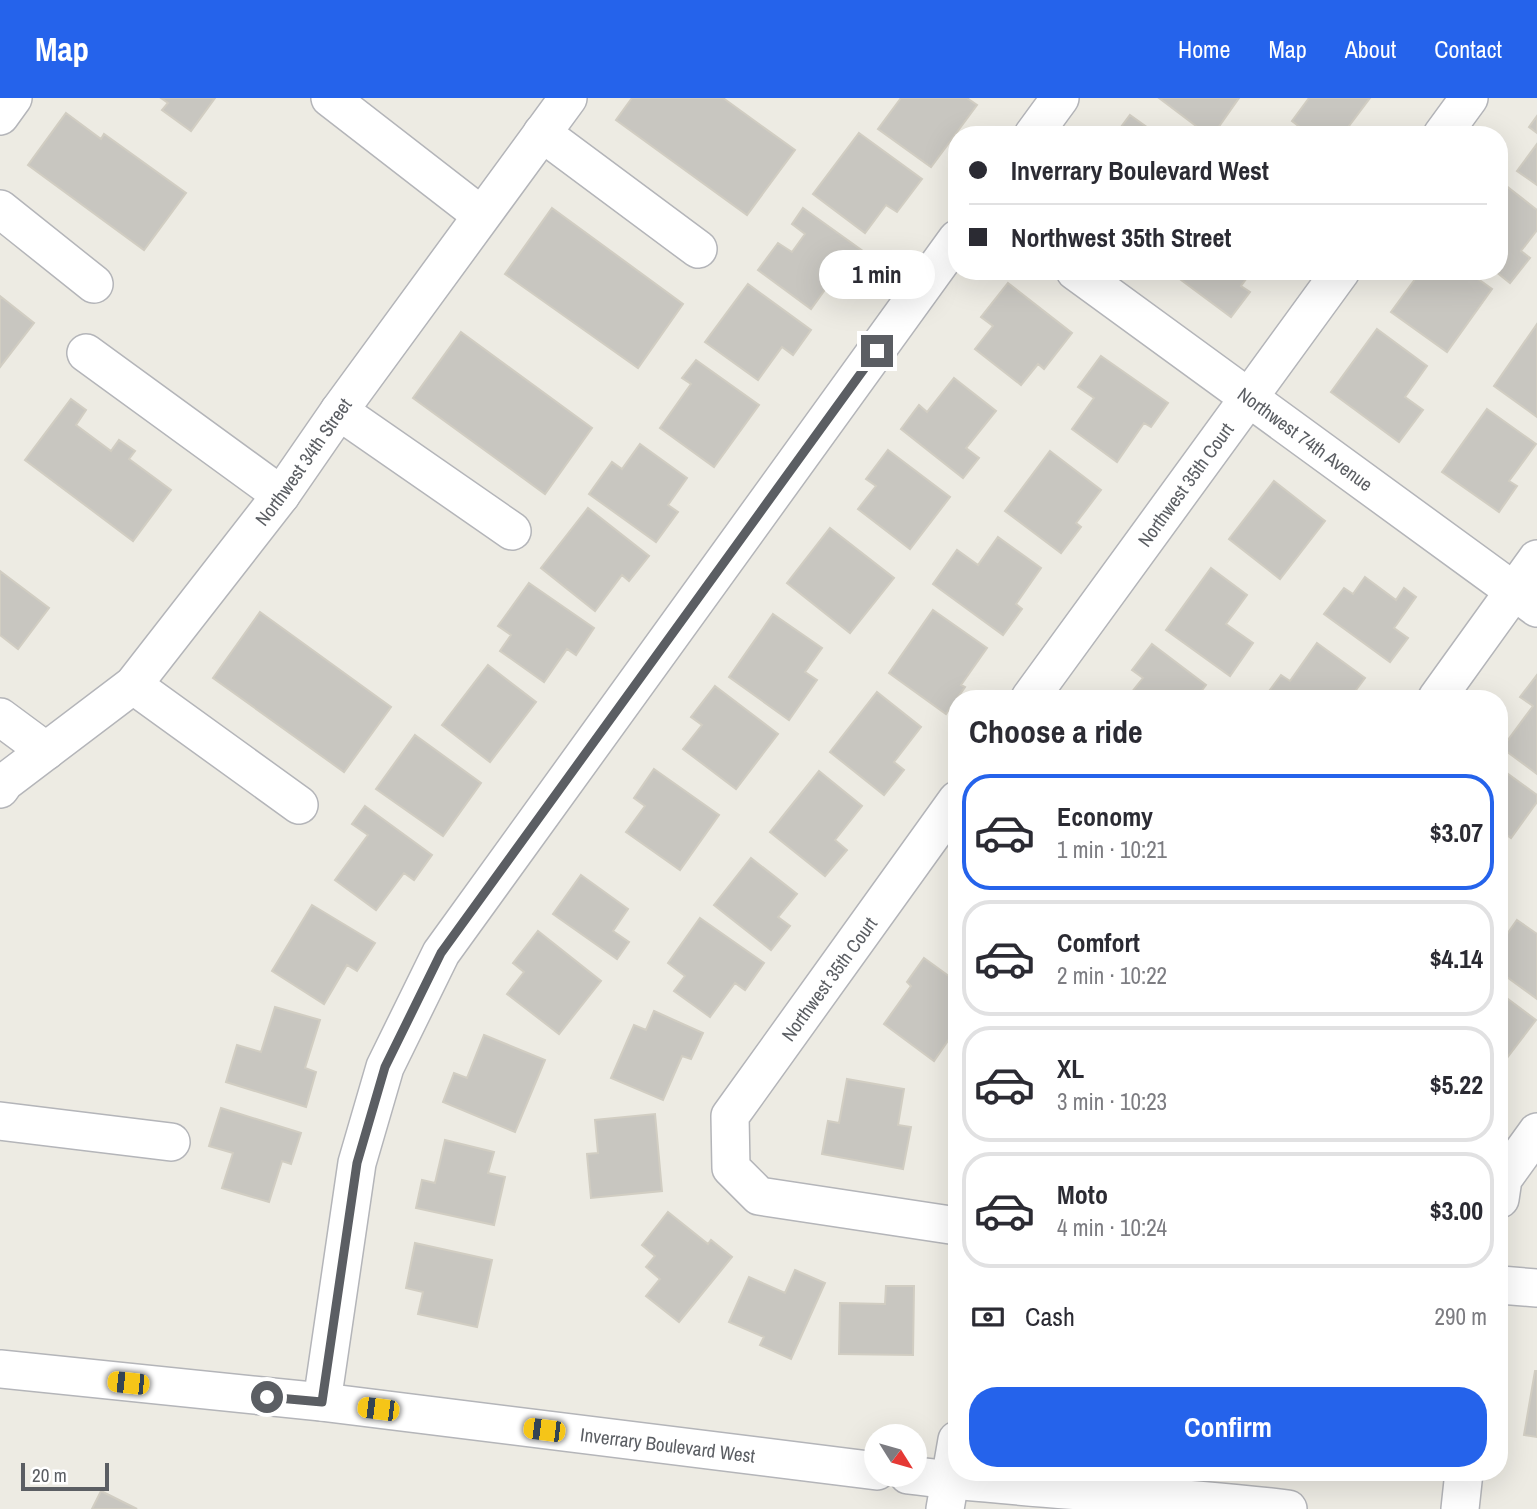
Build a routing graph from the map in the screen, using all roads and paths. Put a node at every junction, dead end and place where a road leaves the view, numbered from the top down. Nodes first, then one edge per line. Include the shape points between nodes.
1 (13, 98) edge
2 (330, 98) edge
3 (568, 98) edge
4 (1060, 98) edge
5 (1469, 98) edge
6 (0, 116) edge
7 (1040, 126) edge
8 (1449, 126) edge
9 (542, 133) junction
10 (0, 209) edge
11 (481, 215) junction
12 (698, 249) dead end
13 (948, 251) edge
14 (1087, 280) edge
15 (1333, 280) edge
16 (94, 284) dead end
17 (86, 353) dead end
18 (1247, 397) junction
19 (339, 411) junction
20 (281, 495) junction
21 (512, 531) dead end
22 (1537, 559) edge
23 (1525, 599) edge
24 (133, 685) junction
25 (1037, 690) edge
26 (1444, 690) edge
27 (0, 717) edge
28 (46, 751) junction
29 (0, 789) edge
30 (299, 805) dead end
31 (948, 813) edge
32 (0, 1121) edge
33 (1537, 1132) edge
34 (171, 1142) dead end
35 (1508, 1172) edge
36 (948, 1225) edge
37 (1508, 1286) edge
38 (1537, 1288) edge
39 (0, 1368) edge
40 (322, 1402) junction
41 (864, 1469) edge
42 (1463, 1481) edge
43 (928, 1485) edge
44 (947, 1495) edge
45 (1288, 1509) edge
46 (1460, 1509) edge

1 - 6 street
2 - 11 street
3 - 9 street, Northwest 34th Street
4 - 7 street
5 - 8 street
9 - 11 street, Northwest 34th Street
9 - 12 street
10 - 16 street
11 - 19 street, Northwest 34th Street
13 - 40 street via 441,953 385,1067 357,1163
14 - 18 street, Northwest 74th Avenue
15 - 18 street, Northwest 35th Court
17 - 20 street
18 - 23 street, Northwest 74th Avenue
18 - 25 street, Northwest 35th Court
19 - 20 street, Northwest 34th Street
19 - 21 street
20 - 24 street, Northwest 34th Street
22 - 23 street
23 - 26 street
24 - 28 street, Northwest 34th Street
24 - 30 street
27 - 28 street
28 - 29 street, Northwest 34th Street
31 - 36 street, Northwest 35th Court via 730,1116 731,1168 759,1196
32 - 34 street
33 - 35 street
37 - 38 street
39 - 40 street, Inverrary Boulevard West
40 - 41 street, Inverrary Boulevard West
42 - 46 street
43 - 44 street
44 - 45 street via 1018,1487

